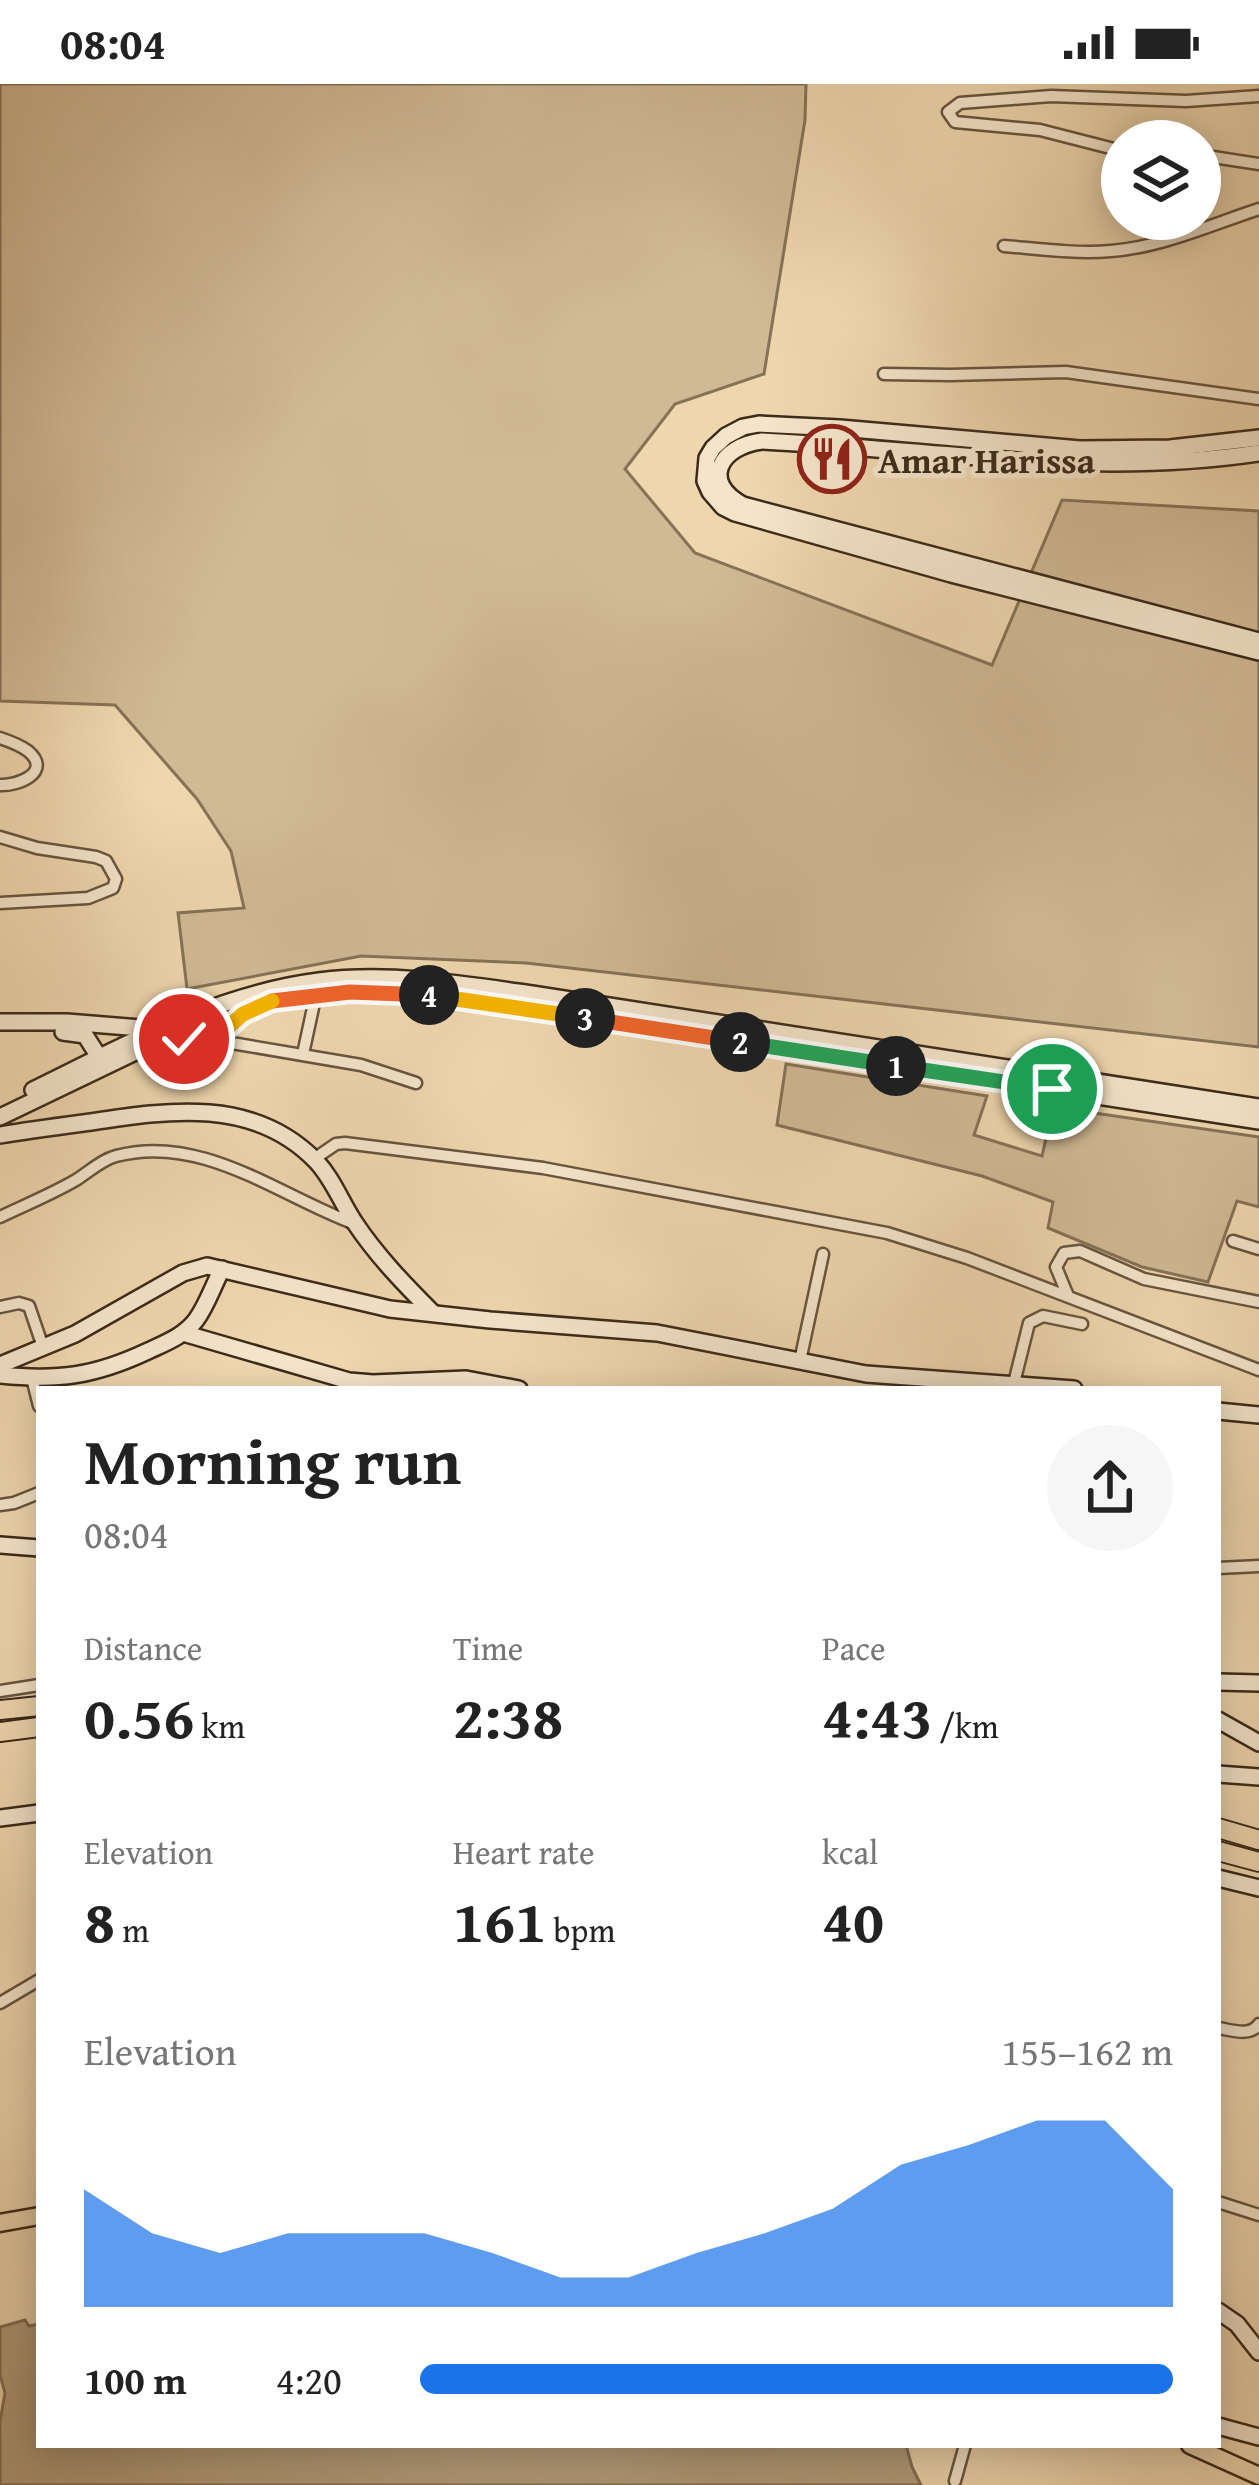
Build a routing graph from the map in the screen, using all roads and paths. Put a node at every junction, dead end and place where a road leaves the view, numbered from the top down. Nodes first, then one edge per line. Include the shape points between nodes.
1 (1259, 97) edge
2 (1101, 146) edge
3 (1221, 158) edge
4 (1259, 164) edge
5 (1259, 209) edge
6 (1004, 246) dead end
7 (884, 374) dead end
8 (1259, 399) edge
9 (1259, 437) edge
10 (1259, 453) edge
11 (1259, 640) edge
12 (1259, 652) edge
13 (0, 738) edge
14 (0, 784) edge
15 (0, 837) edge
16 (0, 903) edge
17 (316, 994) junction
18 (219, 1005) junction
19 (0, 1024) edge
20 (232, 1026) junction
21 (156, 1030) junction
22 (214, 1040) junction
23 (303, 1054) junction
24 (100, 1057) junction
25 (416, 1083) dead end
26 (0, 1106) edge
27 (1259, 1107) edge
28 (0, 1117) edge
29 (1259, 1121) edge
30 (0, 1135) edge
31 (314, 1159) junction
32 (0, 1217) edge
33 (355, 1224) junction
34 (1233, 1241) dead end
35 (1259, 1249) edge
36 (823, 1254) dead end
37 (221, 1269) junction
38 (1068, 1297) junction
39 (1259, 1302) edge
40 (0, 1307) edge
41 (433, 1312) junction
42 (1082, 1324) dead end
43 (183, 1333) junction
44 (43, 1347) junction
45 (800, 1361) junction
46 (8, 1362) edge
47 (1259, 1370) edge
48 (0, 1375) edge
49 (25, 1378) junction
50 (1014, 1383) junction
51 (503, 1386) edge
52 (1044, 1386) edge
53 (36, 1400) edge
54 (1221, 1411) edge
55 (1259, 1415) edge
56 (36, 1493) edge
57 (0, 1505) edge
58 (0, 1545) edge
59 (36, 1547) edge
60 (1259, 1566) edge
61 (1221, 1568) edge
62 (1221, 1682) edge
63 (1259, 1683) edge
64 (36, 1685) edge
65 (0, 1691) edge
66 (36, 1706) edge
67 (0, 1710) edge
68 (1221, 1722) edge
69 (36, 1728) edge
70 (0, 1734) edge
71 (36, 1738) edge
72 (1259, 1743) edge
73 (1221, 1774) edge
74 (1259, 1777) edge
75 (36, 1813) edge
76 (0, 1818) edge
77 (1221, 1829) edge
78 (1259, 1840) edge
79 (1221, 1852) edge
80 (1259, 1862) edge
81 (1221, 1879) edge
82 (1259, 1888) edge
83 (36, 1982) edge
84 (0, 2003) edge
85 (1259, 2024) edge
86 (1221, 2028) edge
87 (1221, 2203) edge
88 (1259, 2215) edge
89 (36, 2217) edge
90 (0, 2223) edge
91 (1221, 2302) edge
92 (1221, 2314) edge
93 (1259, 2336) edge
94 (1259, 2352) edge
95 (1221, 2427) edge
96 (1259, 2437) edge
97 (964, 2448) edge
98 (1197, 2448) edge
99 (1259, 2476) edge
100 (955, 2480) dead end

1 - 2 street via 1052,96 960,104 948,112 955,122
3 - 4 street
5 - 6 street via 1112,251
7 - 8 street via 1066,372
9 - 12 main road via 1079,449 760,424 726,436 705,469 715,500 735,513
10 - 11 main road via 1174,464 1033,462 762,441 735,447 721,461 720,478 743,505
13 - 14 street via 29,752 35,769 21,783
15 - 16 street via 97,857 116,879 88,898
17 - 20 main road via 260,1004
17 - 23 street
17 - 29 main road via 469,1000
18 - 20 main road
18 - 21 main road
18 - 27 main road via 322,980 480,986
19 - 21 main road
19 - 24 main road via 85,1035
20 - 22 main road
21 - 24 main road
22 - 23 street
22 - 28 main road via 154,1043
23 - 25 street
24 - 26 main road
30 - 31 main road via 196,1111 250,1120
31 - 33 main road
31 - 38 street via 345,1143 543,1168 816,1217 967,1258
32 - 33 street via 112,1157 153,1153 234,1167
33 - 41 main road
34 - 35 street
36 - 45 street
37 - 41 main road
37 - 43 main road
37 - 44 main road via 183,1273
38 - 39 street via 1056,1267 1064,1253 1080,1251 1144,1280
38 - 47 street
40 - 44 street via 29,1306
41 - 45 main road via 657,1333
42 - 50 street via 1043,1316 1029,1323
43 - 49 main road via 108,1368
43 - 51 main road via 349,1381
44 - 46 main road
45 - 50 main road via 918,1380
46 - 49 main road
48 - 49 main road
49 - 53 street
50 - 52 main road
54 - 55 main road
56 - 57 street
58 - 59 main road
60 - 61 street
62 - 63 main road
64 - 65 street
66 - 67 highway
68 - 72 main road
69 - 70 highway
70 - 71 highway
73 - 74 main road
75 - 76 main road
77 - 78 highway
79 - 80 highway
81 - 82 main road
83 - 84 street
85 - 86 street via 1247,2032
87 - 88 street
89 - 90 main road
91 - 93 main road
92 - 94 main road
95 - 96 main road
97 - 100 street
98 - 99 main road

